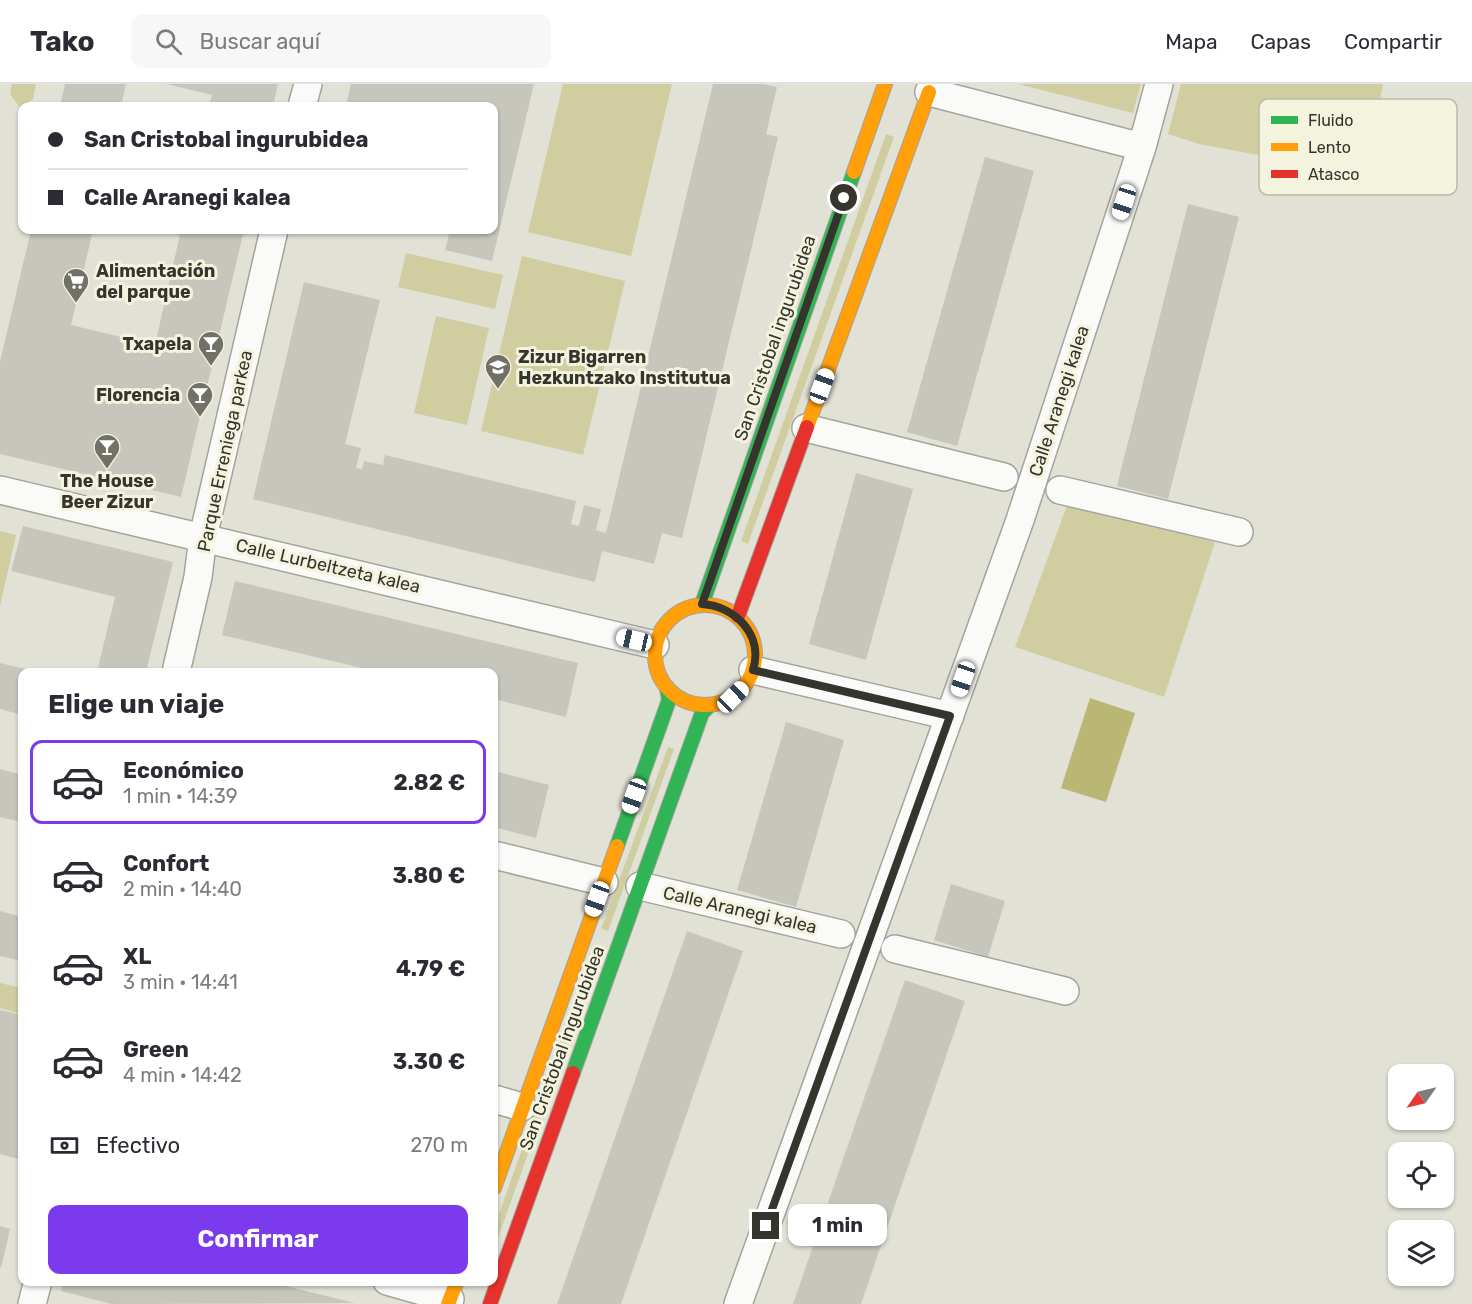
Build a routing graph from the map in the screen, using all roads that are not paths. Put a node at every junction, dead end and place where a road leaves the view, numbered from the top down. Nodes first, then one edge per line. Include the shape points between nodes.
1 (308, 84) edge
2 (885, 84) edge
3 (1159, 84) edge
4 (929, 89) edge
5 (304, 102) edge
6 (1142, 147) junction
7 (273, 234) edge
8 (806, 428) junction
9 (1004, 477) dead end
10 (0, 490) edge
11 (1060, 490) dead end
12 (1239, 532) dead end
13 (203, 537) junction
14 (702, 604) junction
15 (738, 616) junction
16 (655, 645) junction
17 (178, 668) edge
18 (753, 670) junction
19 (667, 689) junction
20 (710, 705) junction
21 (950, 716) junction
22 (498, 856) edge
23 (604, 882) junction
24 (640, 886) junction
25 (841, 933) dead end
26 (896, 949) dead end
27 (1065, 991) dead end
28 (498, 1100) edge
29 (522, 1107) junction
30 (498, 1176) edge
31 (498, 1282) edge
32 (37, 1286) edge
33 (412, 1286) edge
34 (496, 1286) edge
35 (452, 1294) edge
36 (32, 1304) edge
37 (490, 1304) edge
38 (738, 1304) edge

1 - 5 street
2 - 14 street, San Cristobal ingurubidea
3 - 6 street, Calle Aranegi kalea
4 - 6 street
4 - 8 street
6 - 21 street, Calle Aranegi kalea via 1023,511
7 - 13 street, Parque Erreniega parkea
8 - 9 street, Calle Aranegi kalea
8 - 15 street
10 - 13 street, Calle Lurbeltzeta kalea
11 - 12 street, Calle Aranegi kalea
13 - 16 street, Calle Lurbeltzeta kalea
13 - 17 street, Parque Erreniega parkea
14 - 15 street
14 - 16 street via 676,613 664,625
15 - 18 street via 755,649
16 - 19 street via 655,664
18 - 20 street via 733,697
18 - 21 street
19 - 20 street via 686,702
19 - 23 street, San Cristobal ingurubidea via 669,700
20 - 24 street, San Cristobal ingurubidea via 702,713
21 - 38 street, Calle Aranegi kalea
22 - 23 street
23 - 29 street, San Cristobal ingurubidea
24 - 25 street, Calle Aranegi kalea
24 - 31 street, San Cristobal ingurubidea
26 - 27 street
28 - 29 street
29 - 30 street, San Cristobal ingurubidea
32 - 36 street
33 - 35 street
34 - 37 street, San Cristobal ingurubidea

